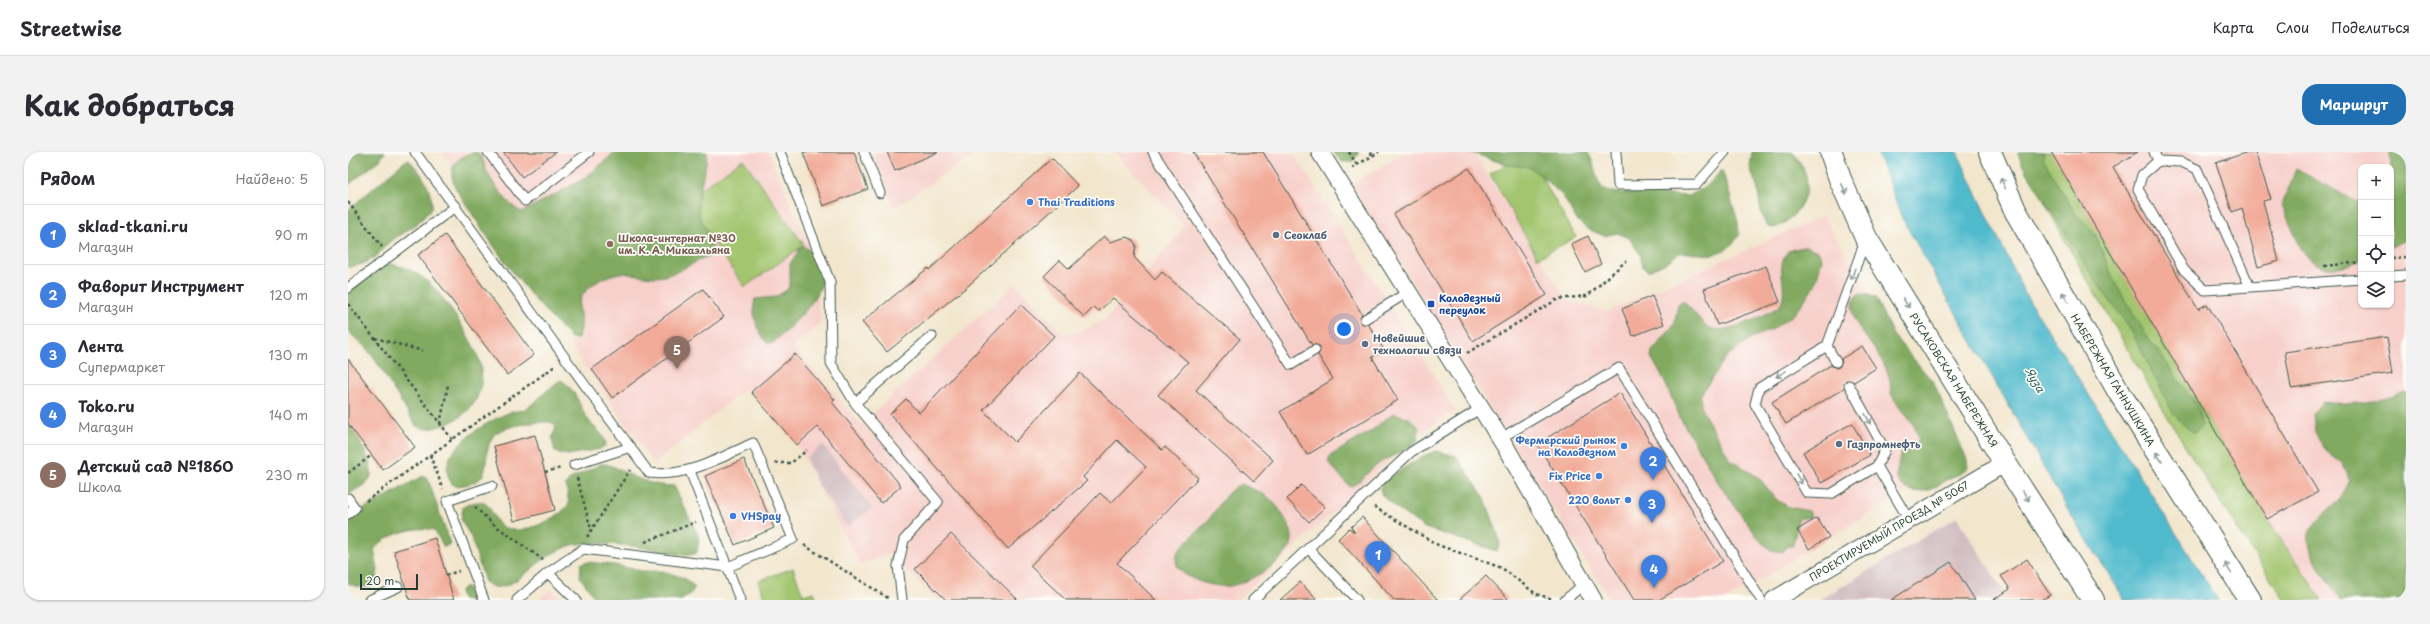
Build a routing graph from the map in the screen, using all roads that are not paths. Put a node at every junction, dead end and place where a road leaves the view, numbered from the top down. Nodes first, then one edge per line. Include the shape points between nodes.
1 (415, 152) edge
2 (488, 152) edge
3 (589, 152) edge
4 (780, 152) edge
5 (864, 152) edge
6 (1154, 152) edge
7 (1320, 152) edge
8 (1616, 152) edge
9 (1725, 152) edge
10 (1830, 152) edge
11 (1990, 152) edge
12 (2156, 156) edge
13 (880, 193) dead end
14 (456, 206) junction
15 (1866, 238) junction
16 (2406, 275) edge
17 (2394, 276) edge
18 (2358, 279) edge
19 (2250, 287) junction
20 (348, 288) edge
21 (1408, 292) junction
22 (1365, 319) dead end
23 (932, 336) dead end
24 (1827, 346) junction
25 (1315, 350) dead end
26 (1836, 362) dead end
27 (1849, 385) dead end
28 (855, 403) junction
29 (1481, 408) junction
30 (1501, 438) junction
31 (631, 447) junction
32 (2005, 463) junction
33 (574, 465) road end
34 (1877, 466) junction
35 (690, 471) junction
36 (492, 486) dead end
37 (348, 498) edge
38 (352, 511) edge
39 (1908, 520) junction
40 (1309, 549) junction
41 (728, 567) junction
42 (551, 571) junction
43 (1584, 584) junction
44 (398, 588) dead end
45 (369, 600) edge
46 (484, 600) edge
47 (517, 600) edge
48 (576, 600) edge
49 (740, 600) edge
50 (902, 600) edge
51 (1253, 600) edge
52 (1357, 600) edge
53 (1565, 600) edge
54 (1594, 600) edge
55 (1761, 600) edge
56 (1774, 600) edge
57 (2093, 600) edge
58 (2250, 600) edge

1 - 14 lane
2 - 3 lane via 525,201
4 - 28 lane via 830,282 831,363
5 - 13 lane
6 - 25 lane via 1291,365
7 - 21 street
8 - 9 lane via 1618,185 1697,184
10 -> 15 main road, РУСАКОВСКАЯ НАБЕРЕЖНАЯ
58 -> 11 main road, НАБЕРЕЖНАЯ ГАННУШКИНА via 2115,386 2014,210
12 - 19 lane via 2197,169
12 - 19 lane via 2142,175 2138,189 2184,270 2205,290
14 - 20 lane
14 - 31 lane
15 -> 24 lane
15 -> 32 main road, РУСАКОВСКАЯ НАБЕРЕЖНАЯ
16 - 17 lane
18 - 19 lane
21 - 22 lane
21 - 29 street
23 - 28 lane
24 - 26 lane
24 -> 34 lane via 1759,388 1755,404 1807,493 1831,494
27 -> 34 lane via 1885,450
28 - 50 lane via 938,502 904,540 898,566
29 - 30 street
29 - 40 lane via 1411,452
30 - 43 street
30 - 55 lane via 1619,368
31 - 33 lane
31 - 35 lane via 649,473
32 - 39 street, ПРОЕКТИРУЕМЫЙ ПРОЕЗД № 5067
32 -> 57 main road, РУСАКОВСКАЯ НАБЕРЕЖНАЯ
34 - 39 lane
35 - 41 lane
35 - 41 lane via 753,443 793,539
36 - 46 lane via 447,501
37 - 38 lane
39 - 56 street, ПРОЕКТИРУЕМЫЙ ПРОЕЗД № 5067
40 - 51 lane
40 - 52 lane
41 - 42 lane via 583,549
41 - 49 lane
42 - 47 lane
42 - 48 lane
43 - 53 lane
43 - 54 street
44 - 45 lane

